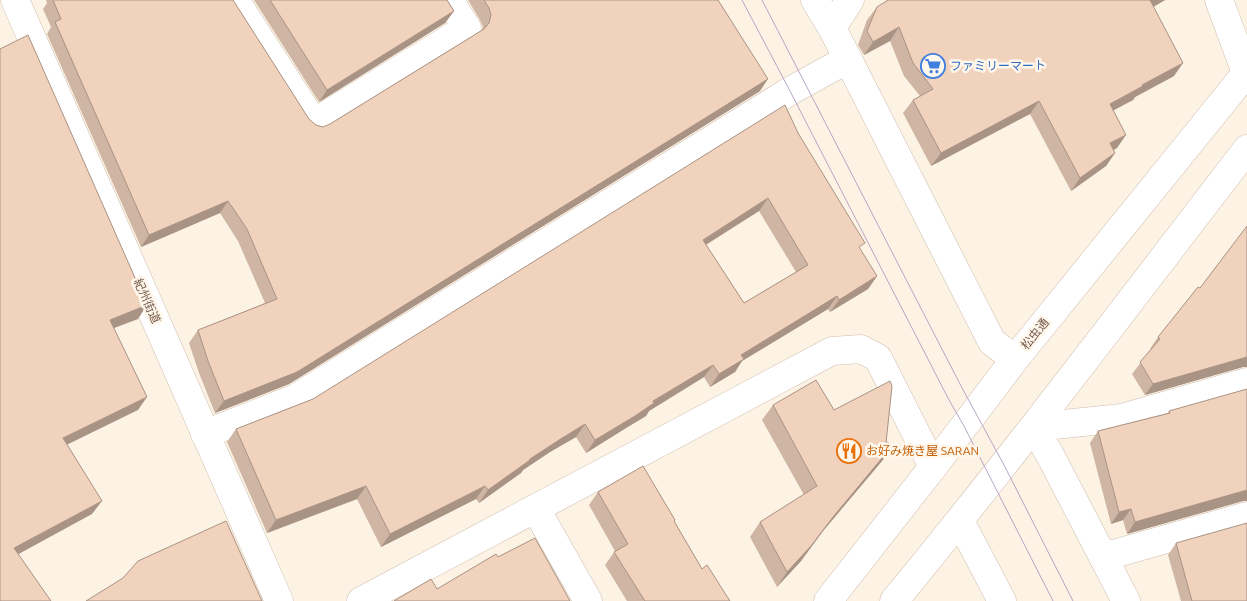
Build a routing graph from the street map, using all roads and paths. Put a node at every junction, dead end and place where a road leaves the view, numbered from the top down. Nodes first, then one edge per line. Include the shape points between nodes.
1 (15, 0) edge
2 (235, 0) edge
3 (449, 0) edge
4 (815, 0) edge
5 (850, 0) edge
6 (1219, 0) edge
7 (832, 28) junction
8 (848, 59) junction
9 (1247, 72) edge
10 (1247, 149) edge
11 (1015, 359) junction
12 (1247, 382) edge
13 (1034, 427) junction
14 (205, 434) junction
15 (933, 467) junction
16 (536, 509) junction
17 (1247, 516) edge
18 (960, 521) junction
19 (1103, 556) junction
20 (279, 601) edge
21 (361, 601) edge
22 (588, 601) edge
23 (828, 601) edge
24 (894, 601) edge
25 (1002, 601) edge
26 (1126, 601) edge

1 - 14 street, 紀州街道
2 - 3 street via 314,123 467,28
4 - 7 street
5 - 7 street
6 - 9 street
7 - 8 street
8 - 11 street via 992,342
8 - 14 street via 782,96 296,398
9 - 11 street, 松虫通
10 - 13 street
11 - 15 street, 松虫通
12 - 13 street via 1122,418
13 - 18 street
13 - 19 street
14 - 20 street, 紀州街道
15 - 16 street via 878,358 861,349 832,351
15 - 23 street, 松虫通
16 - 21 street
16 - 22 street
17 - 19 street
18 - 24 street
18 - 25 street
19 - 26 street

